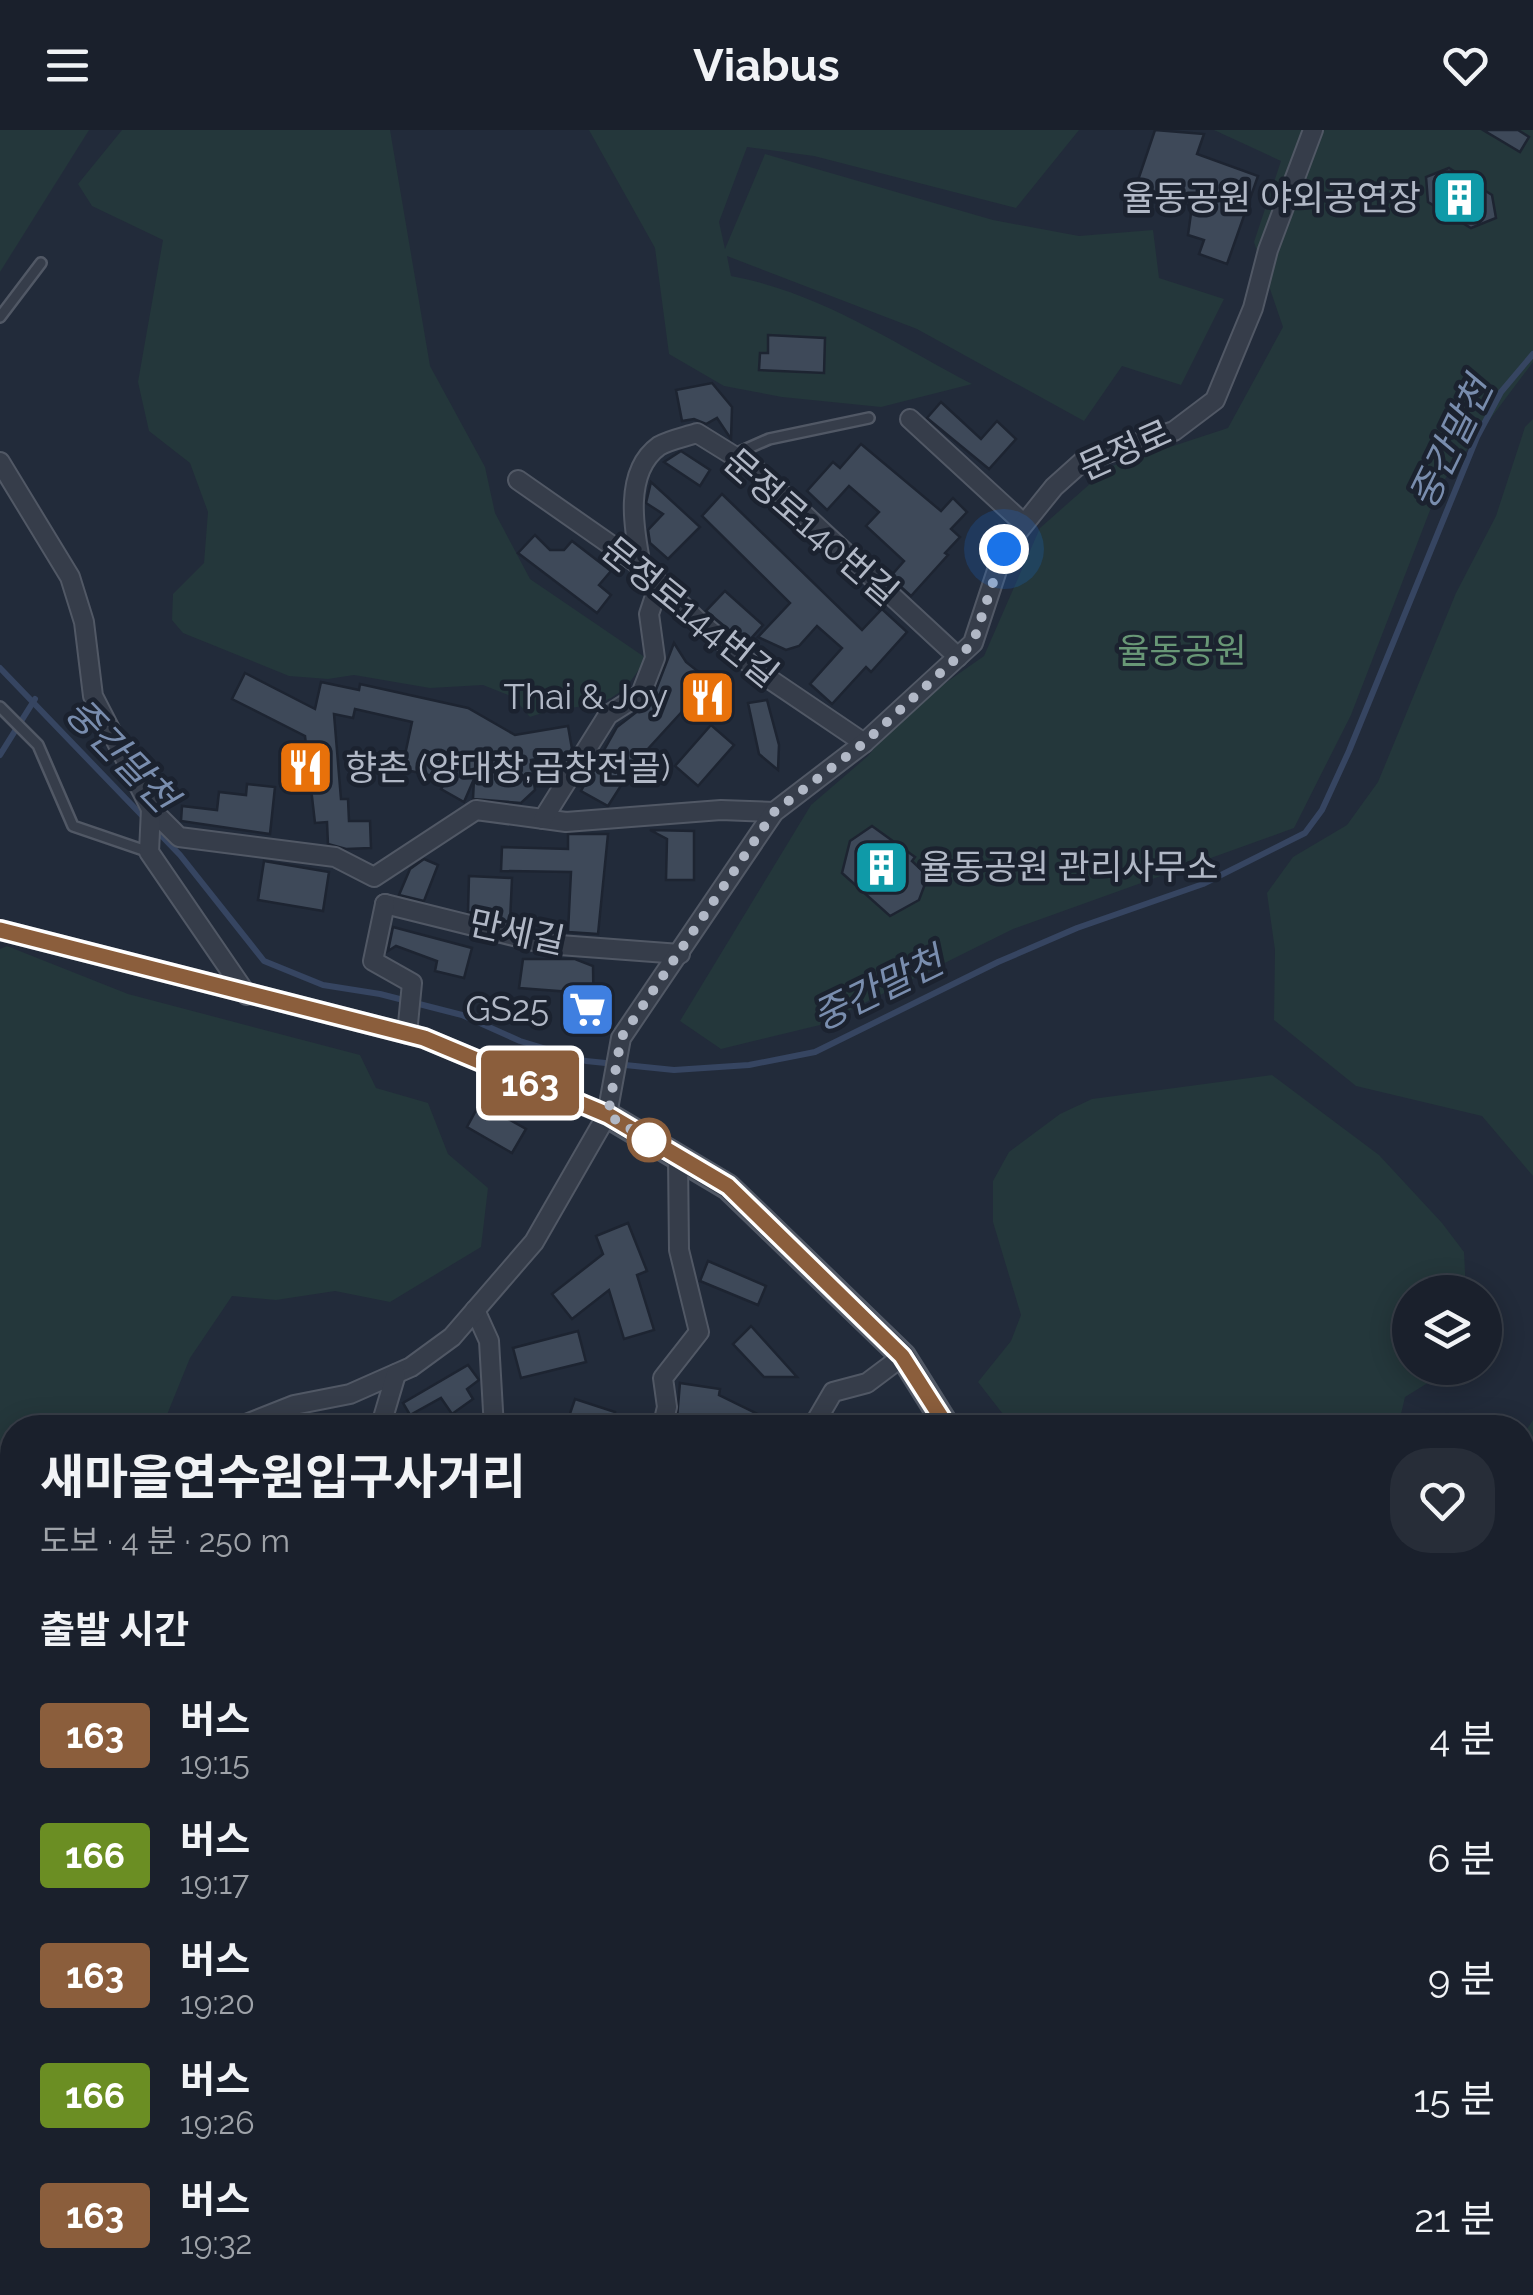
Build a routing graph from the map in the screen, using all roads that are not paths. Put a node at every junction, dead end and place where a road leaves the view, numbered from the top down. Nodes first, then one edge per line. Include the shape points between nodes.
1 (1313, 130) edge
2 (40, 263) dead end
3 (0, 317) edge
4 (868, 418) dead end
5 (910, 420) dead end
6 (733, 455) junction
7 (0, 462) edge
8 (518, 480) dead end
9 (1022, 522) junction
10 (640, 566) junction
11 (659, 584) junction
12 (958, 657) junction
13 (0, 707) edge
14 (864, 743) junction
15 (151, 809) junction
16 (774, 812) junction
17 (542, 819) junction
18 (150, 852) junction
19 (374, 877) junction
20 (385, 904) junction
21 (0, 930) edge
22 (680, 954) junction
23 (247, 995) junction
24 (408, 1025) junction
25 (608, 1115) junction
26 (678, 1158) junction
27 (475, 1310) junction
28 (902, 1356) junction
29 (396, 1374) junction
30 (269, 1415) edge
31 (384, 1415) edge
32 (493, 1415) edge
33 (666, 1415) edge
34 (820, 1415) edge
35 (940, 1415) edge

1 - 9 street, 문정로 via 1215,400 1174,431 1083,461
2 - 3 lane
4 - 6 lane via 769,439
5 - 9 street
6 - 10 street, 문정로140번길 via 696,433 658,447 640,475 631,515
6 - 12 street, 문정로140번길
7 - 15 street via 70,577 84,622 93,696
8 - 10 street, 문정로144번길
9 - 12 street, 문정로 via 1004,549 973,643
10 - 11 street, 문정로144번길
11 - 14 street, 문정로144번길 via 765,676
11 - 17 street via 649,614 655,658 641,694 608,714
12 - 14 street, 문정로
13 - 18 lane via 38,745 73,826
14 - 16 street, 문정로
15 - 18 street
15 - 19 street via 179,837 335,857
16 - 17 street
16 - 22 street, 문정로
17 - 19 street via 476,810
18 - 23 street
19 - 20 street
20 - 22 street, 만세길 via 546,944
20 - 24 street via 374,960 412,982
21 - 23 street
22 - 25 street, 문정로 via 618,1046
23 - 24 street
24 - 25 street
25 - 26 street
25 - 27 street via 534,1242
26 - 28 street via 728,1186
26 - 33 street via 679,1250 699,1332 664,1378
27 - 29 street via 452,1337
27 - 32 street via 489,1340
28 - 34 street via 867,1383 833,1392
28 - 35 street
29 - 30 street
29 - 31 street

